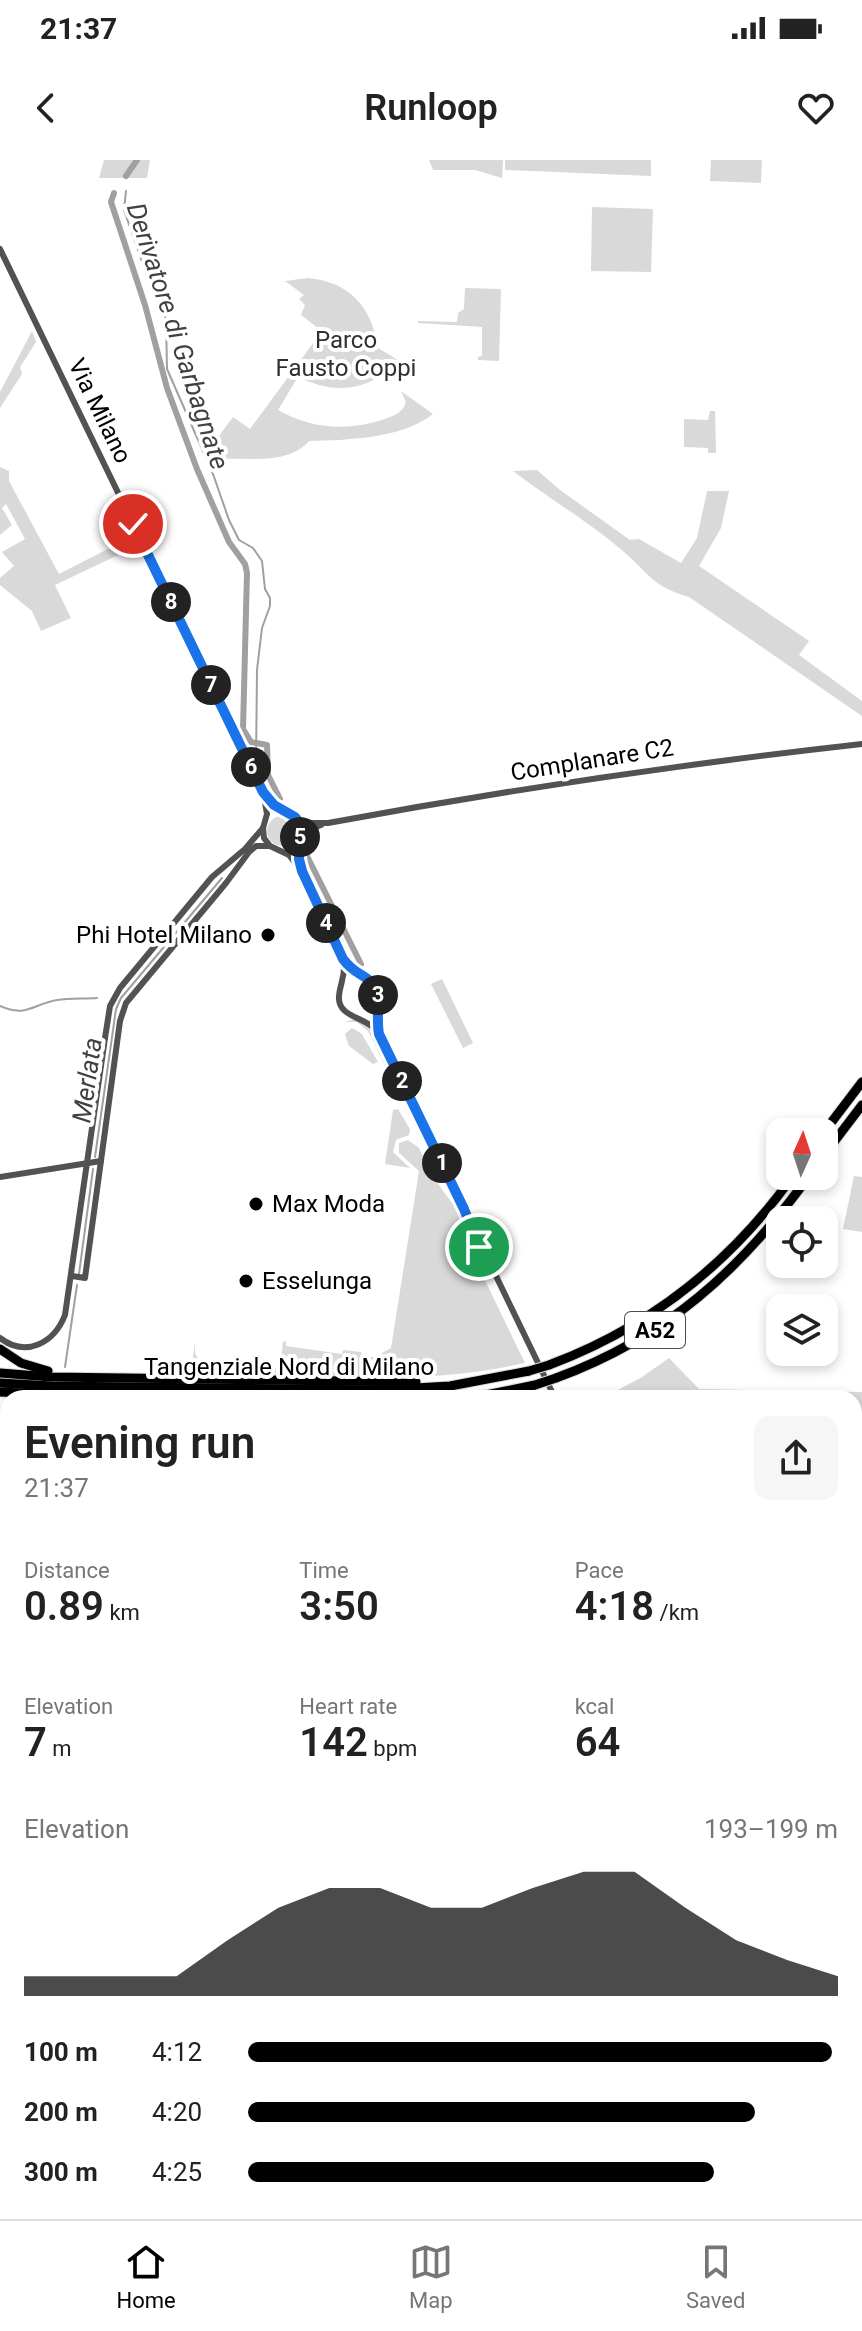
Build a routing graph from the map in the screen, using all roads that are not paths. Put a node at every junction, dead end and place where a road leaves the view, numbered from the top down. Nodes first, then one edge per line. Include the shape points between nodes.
1 (0, 247) edge
2 (862, 744) edge
3 (263, 792) junction
4 (284, 812) junction
5 (298, 820) junction
6 (328, 823) junction
7 (264, 826) junction
8 (301, 836) junction
9 (270, 846) junction
10 (280, 850) junction
11 (302, 871) junction
12 (343, 959) junction
13 (365, 978) junction
14 (342, 986) junction
15 (377, 1004) junction
16 (356, 1017) junction
17 (379, 1034) junction
18 (862, 1082) edge
19 (862, 1105) edge
20 (835, 1118) edge
21 (838, 1137) edge
22 (101, 1161) junction
23 (87, 1163) junction
24 (0, 1177) edge
25 (782, 1190) edge
26 (798, 1190) edge
27 (72, 1276) junction
28 (0, 1338) edge
29 (0, 1349) edge
30 (529, 1371) junction
31 (0, 1373) edge
32 (143, 1378) junction
33 (0, 1383) edge
34 (510, 1390) edge
35 (551, 1390) edge

1 - 3 street, Via Milano
2 - 6 street, Complanare C2 via 569,781
3 - 4 street, Via Milano
3 - 7 street, Via Milano
4 - 5 street
4 - 7 street via 275,813
5 - 6 street, Complanare C2
5 - 8 street
6 - 8 street, Complanare C2
7 - 9 street
7 - 23 street via 212,877 113,999
8 - 10 street via 292,848
8 - 11 street
9 - 10 street
9 - 22 street via 249,852 126,1003
10 - 11 street
11 - 12 street
12 - 13 street
12 - 14 street
13 - 14 street
13 - 15 street via 377,991
14 - 16 street via 340,1004
15 - 16 street via 369,1014
15 - 17 street
16 - 17 street
17 - 35 street
18 - 20 highway
19 - 21 highway
22 - 23 street
22 - 27 street via 85,1278
23 - 24 street
23 - 27 street
25 - 30 highway, Tangenziale Nord di Milano / A52, bridge via 748,1233 681,1296 612,1339
26 - 34 highway, A52, bridge via 757,1243 690,1305 620,1351
27 - 28 street via 65,1315 52,1337 23,1348
29 - 32 highway via 29,1367 50,1372
30 - 32 highway via 410,1383
30 - 33 highway, Tangenziale Nord di Milano / A52 via 450,1386 380,1390
31 - 32 highway

